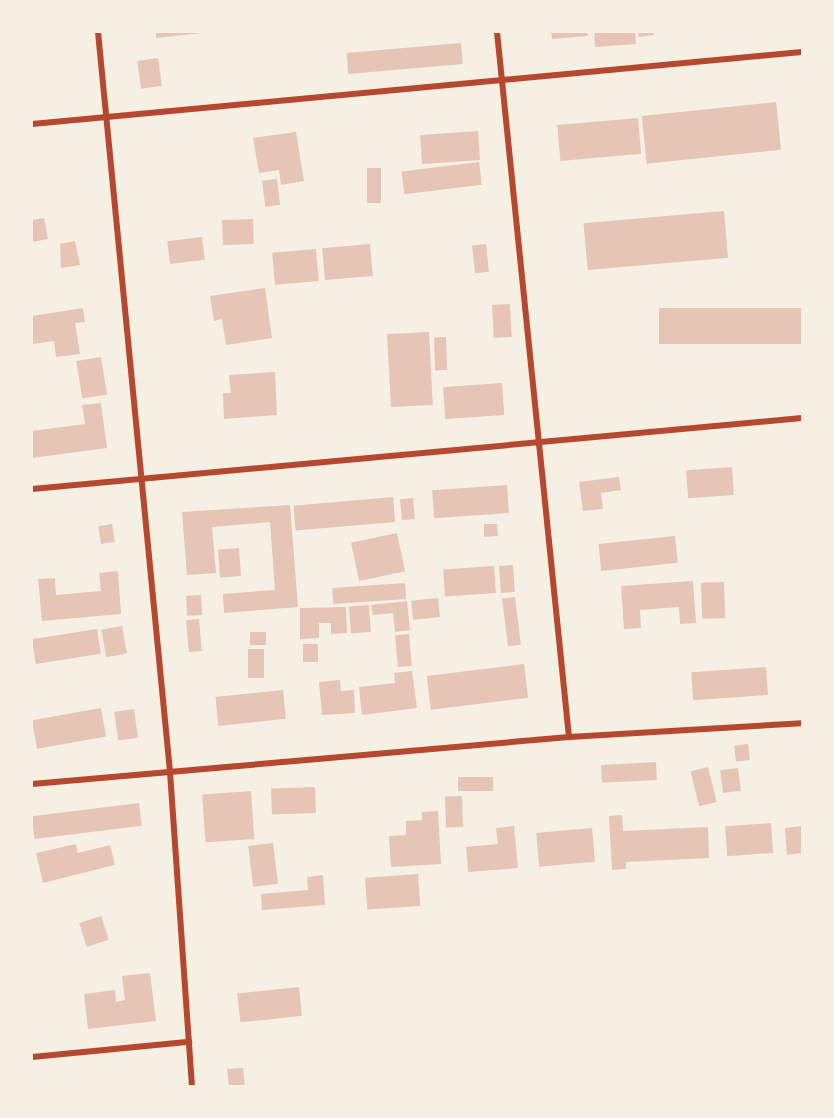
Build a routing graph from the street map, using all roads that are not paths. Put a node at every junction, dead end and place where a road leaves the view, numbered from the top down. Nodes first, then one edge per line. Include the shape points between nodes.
1 (98, 32) edge
2 (496, 32) edge
3 (802, 52) edge
4 (501, 80) junction
5 (106, 117) junction
6 (32, 124) edge
7 (802, 418) edge
8 (539, 442) junction
9 (140, 479) junction
10 (32, 489) edge
11 (802, 723) edge
12 (569, 736) junction
13 (170, 772) junction
14 (32, 784) edge
15 (189, 1042) junction
16 (32, 1057) edge
17 (192, 1086) edge

1 - 5 street
2 - 4 street
3 - 4 street
4 - 5 street
4 - 8 street
5 - 6 street
5 - 9 street
7 - 8 street
8 - 9 street
8 - 12 street
9 - 10 street
9 - 13 street
11 - 12 street
12 - 13 street
13 - 14 street
13 - 15 street
15 - 16 street
15 - 17 street

